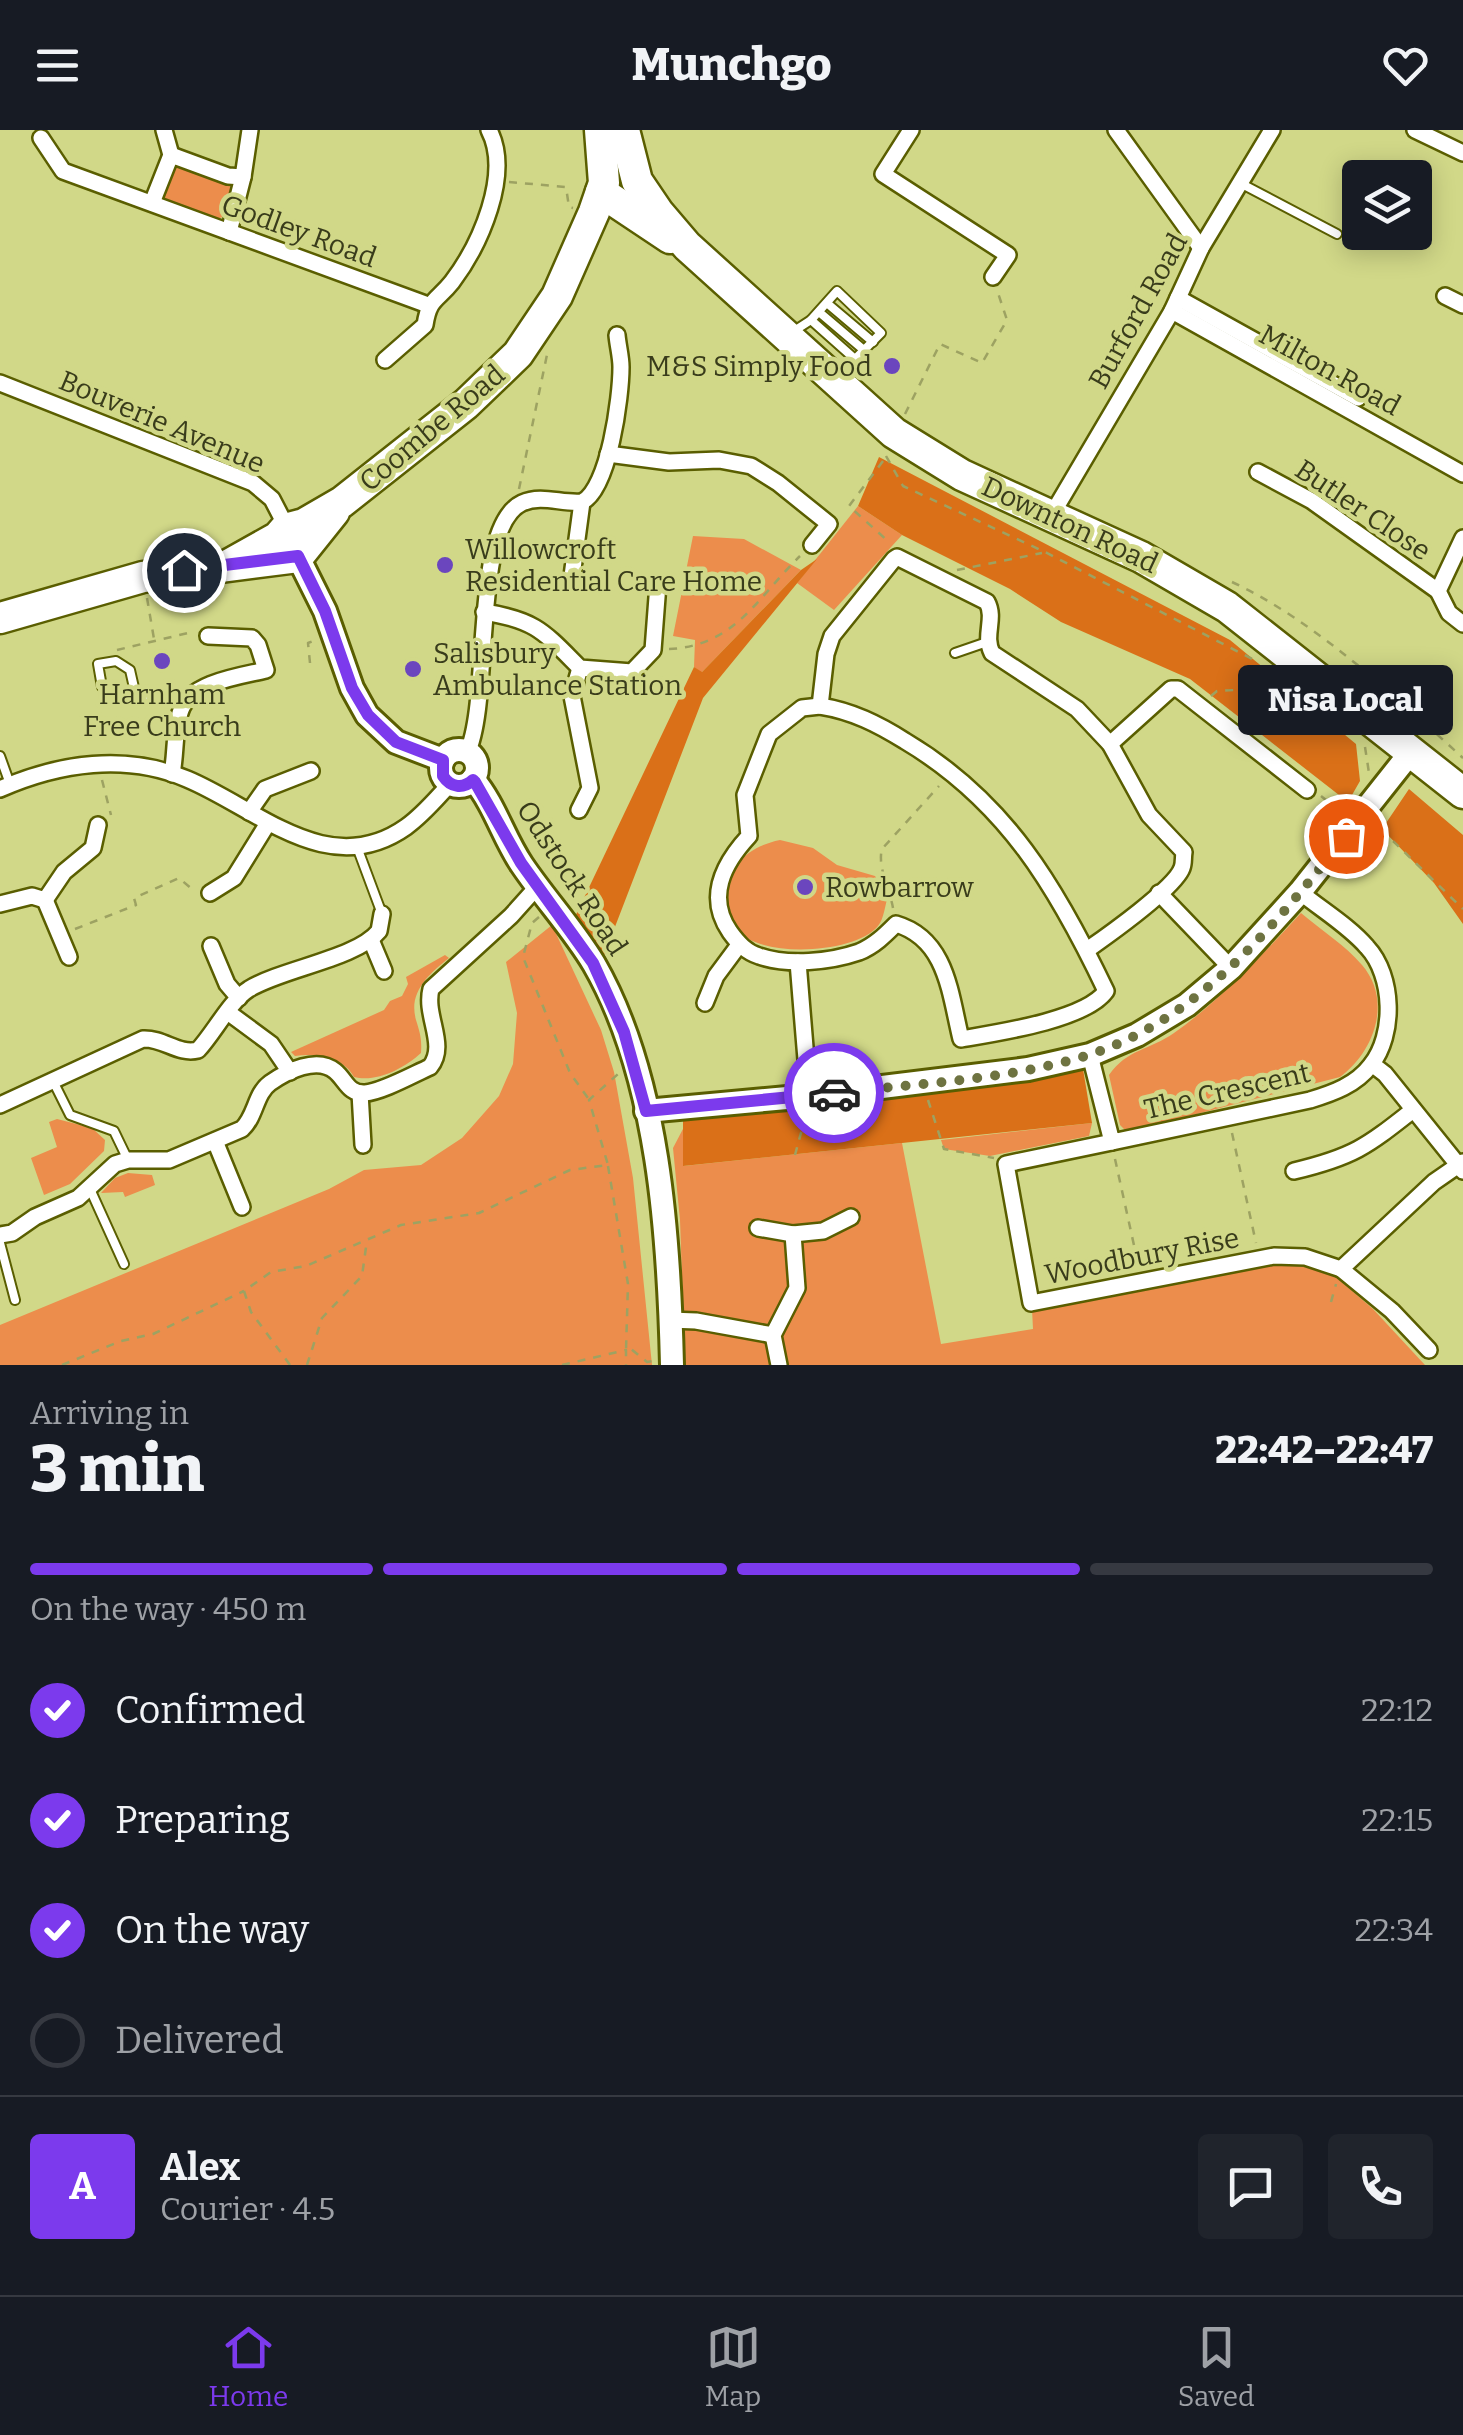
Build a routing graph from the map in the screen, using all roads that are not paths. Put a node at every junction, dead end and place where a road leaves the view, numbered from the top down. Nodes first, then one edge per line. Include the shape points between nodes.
1 (164, 130) edge
2 (250, 130) edge
3 (488, 130) edge
4 (600, 130) edge
5 (622, 130) edge
6 (911, 130) edge
7 (1116, 130) edge
8 (1272, 130) edge
9 (1415, 130) edge
10 (41, 138) dead end
11 (1463, 153) edge
12 (171, 154) junction
13 (244, 177) junction
14 (1240, 183) junction
15 (593, 194) junction
16 (152, 203) junction
17 (646, 225) junction
18 (229, 232) junction
19 (1336, 234) dead end
20 (584, 240) junction
21 (687, 246) junction
22 (1201, 248) junction
23 (993, 277) road end
24 (828, 284) dead end
25 (837, 291) junction
26 (1445, 296) dead end
27 (828, 304) junction
28 (428, 305) junction
29 (1175, 305) junction
30 (1463, 306) edge
31 (819, 312) junction
32 (799, 329) junction
33 (616, 336) dead end
34 (873, 342) junction
35 (865, 352) junction
36 (385, 360) dead end
37 (845, 371) junction
38 (0, 383) edge
39 (1358, 398) dead end
40 (608, 454) junction
41 (1258, 472) dead end
42 (1463, 474) edge
43 (582, 502) junction
44 (845, 508) road end
45 (1050, 516) junction
46 (830, 524) junction
47 (1463, 538) edge
48 (292, 542) junction
49 (812, 544) road end
50 (572, 576) dead end
51 (658, 584) dead end
52 (1438, 592) junction
53 (484, 612) junction
54 (0, 618) edge
55 (1463, 624) edge
56 (208, 636) road end
57 (987, 642) junction
58 (954, 653) dead end
59 (580, 668) junction
60 (135, 692) junction
61 (184, 703) junction
62 (820, 706) junction
63 (1110, 744) junction
64 (466, 752) junction
65 (1412, 752) junction
66 (0, 756) edge
67 (443, 760) junction
68 (311, 771) dead end
69 (172, 774) junction
70 (462, 782) junction
71 (5, 786) edge
72 (1306, 790) road end
73 (1463, 793) edge
74 (579, 810) dead end
75 (250, 812) junction
76 (268, 823) junction
77 (98, 825) road end
78 (356, 845) junction
79 (538, 886) junction
80 (1300, 892) junction
81 (210, 893) road end
82 (1159, 893) junction
83 (46, 900) junction
84 (0, 904) edge
85 (382, 914) joint
86 (371, 940) junction
87 (739, 945) junction
88 (211, 946) dead end
89 (1086, 950) junction
90 (68, 957) dead end
91 (798, 962) junction
92 (1231, 968) junction
93 (384, 971) dead end
94 (238, 998) junction
95 (705, 1002) dead end
96 (229, 1013) junction
97 (1090, 1054) junction
98 (1372, 1064) junction
99 (290, 1072) junction
100 (53, 1080) junction
101 (360, 1093) junction
102 (0, 1104) edge
103 (807, 1108) junction
104 (1412, 1110) junction
105 (646, 1111) junction
106 (216, 1141) junction
107 (1112, 1142) junction
108 (363, 1146) dead end
109 (128, 1160) junction
110 (1006, 1164) joint
111 (1461, 1166) edge
112 (1294, 1170) dead end
113 (90, 1189) junction
114 (242, 1207) dead end
115 (851, 1217) dead end
116 (758, 1228) dead end
117 (0, 1234) edge
118 (793, 1234) junction
119 (0, 1242) edge
120 (124, 1264) dead end
121 (1341, 1269) junction
122 (15, 1300) dead end
123 (670, 1320) junction
124 (774, 1335) junction
125 (1429, 1350) dead end
126 (672, 1361) edge
127 (779, 1365) edge

1 - 12 street
2 - 13 street
3 - 28 street via 498,181 487,215 452,281
4 - 15 highway
5 - 15 highway, Downton Road via 615,161
5 - 21 highway, Downton Road via 637,181
6 - 23 street via 883,174 1008,255
7 - 22 street
8 - 14 street, Burford Road
9 - 11 street
10 - 16 street, Godley Road via 63,170
12 - 13 street, Godley Road
12 - 16 street
13 - 18 street
14 - 19 lane
14 - 22 street, Burford Road
15 - 17 highway, Downton Road
15 - 20 highway, Coombe Road
16 - 18 street, Godley Road
17 - 20 highway via 615,225
17 - 21 highway, Downton Road
18 - 28 street, Godley Road
20 - 48 highway, Coombe Road via 546,316 518,354 466,404
21 - 32 highway, Downton Road
22 - 29 street, Burford Road
24 - 25 lane
25 - 27 lane
25 - 34 lane via 881,333
26 - 30 street
27 - 31 lane
27 - 34 lane
28 - 36 street via 425,325
29 - 39 street
29 - 42 street, Milton Road
29 - 45 street, Burford Road
31 - 32 lane
31 - 35 lane
32 - 37 highway, Downton Road
33 - 40 street via 621,366
34 - 35 lane
35 - 37 lane
37 - 45 highway, Downton Road via 887,428 943,465
38 - 48 street, Bouverie Avenue via 253,483 272,499
40 - 43 street via 595,493
40 - 46 street via 751,466
41 - 52 street, Butler Close via 1312,500
43 - 50 street
43 - 53 street, Odstock Road via 538,499 517,505 500,526
44 - 46 street
45 - 65 highway, Downton Road via 1227,606
46 - 49 street
47 - 52 street, Butler Close
48 - 54 highway, Coombe Road via 228,565 142,577
48 - 67 street via 360,704 403,746
51 - 59 street via 652,650 632,672
52 - 55 street, Butler Close
53 - 59 street via 538,627
53 - 64 street, Odstock Road via 478,718
56 - 61 street via 252,638 266,670 204,688
57 - 58 lane
57 - 62 street via 988,602 897,557 832,636
57 - 63 street via 992,653 1077,708
59 - 74 street via 572,696 590,788
60 - 60 lane via 130,670 116,661 98,664 102,687
60 - 61 lane
61 - 69 street
62 - 87 street via 802,708 769,734 751,777 745,795 749,836 723,871 717,898
62 - 89 street via 876,724 934,757 1005,821 1042,870
63 - 72 street via 1171,689 1178,690
63 - 82 street via 1149,816 1184,852 1182,870
64 - 67 street
64 - 70 street, Odstock Road via 476,764
65 - 73 highway, Downton Road
65 - 80 street
66 - 71 lane
67 - 70 street, Odstock Road via 443,776
68 - 75 street via 265,789
69 - 71 street via 98,764 59,768
69 - 75 street
70 - 78 street via 403,829
70 - 79 street, Odstock Road
75 - 76 street
76 - 78 street via 312,842
76 - 81 street via 230,882
77 - 83 street via 93,848 64,872
78 - 85 lane
79 - 101 street via 430,990 434,1064
79 - 105 street, Odstock Road via 593,963 615,1008
80 - 92 street
80 - 98 street via 1368,947 1381,971 1387,1022
82 - 89 street
82 - 92 street
83 - 84 street via 32,896
83 - 90 street
85 - 86 street
86 - 93 street
86 - 94 street
87 - 91 street via 759,956
87 - 95 street
88 - 94 street
89 - 91 street via 1106,991 1098,1003 960,1039 942,963 911,928 896,924 858,952
91 - 103 street
92 - 97 street via 1163,1021
94 - 96 street
96 - 99 street via 271,1044
96 - 100 street via 193,1052 143,1039
97 - 103 street
97 - 107 street, The Crescent
98 - 104 street
98 - 107 street, The Crescent via 1334,1092
99 - 101 street via 327,1067
99 - 106 street via 264,1089 245,1126
100 - 102 street
100 - 109 lane via 70,1115 114,1131
101 - 108 street
103 - 105 street
104 - 111 street
104 - 112 street via 1370,1145
105 - 123 street, Odstock Road
106 - 109 street via 168,1160
106 - 114 street
107 - 110 street, The Crescent
109 - 113 street via 104,1171
110 - 121 street, Woodbury Rise via 1031,1303 1274,1256
111 - 121 street via 1434,1182
113 - 117 street
113 - 120 lane
115 - 118 street via 823,1231
116 - 118 street
118 - 124 street via 796,1288
119 - 122 lane
121 - 125 street, Woodbury Rise
123 - 124 street
123 - 126 street, Odstock Road
124 - 127 street

